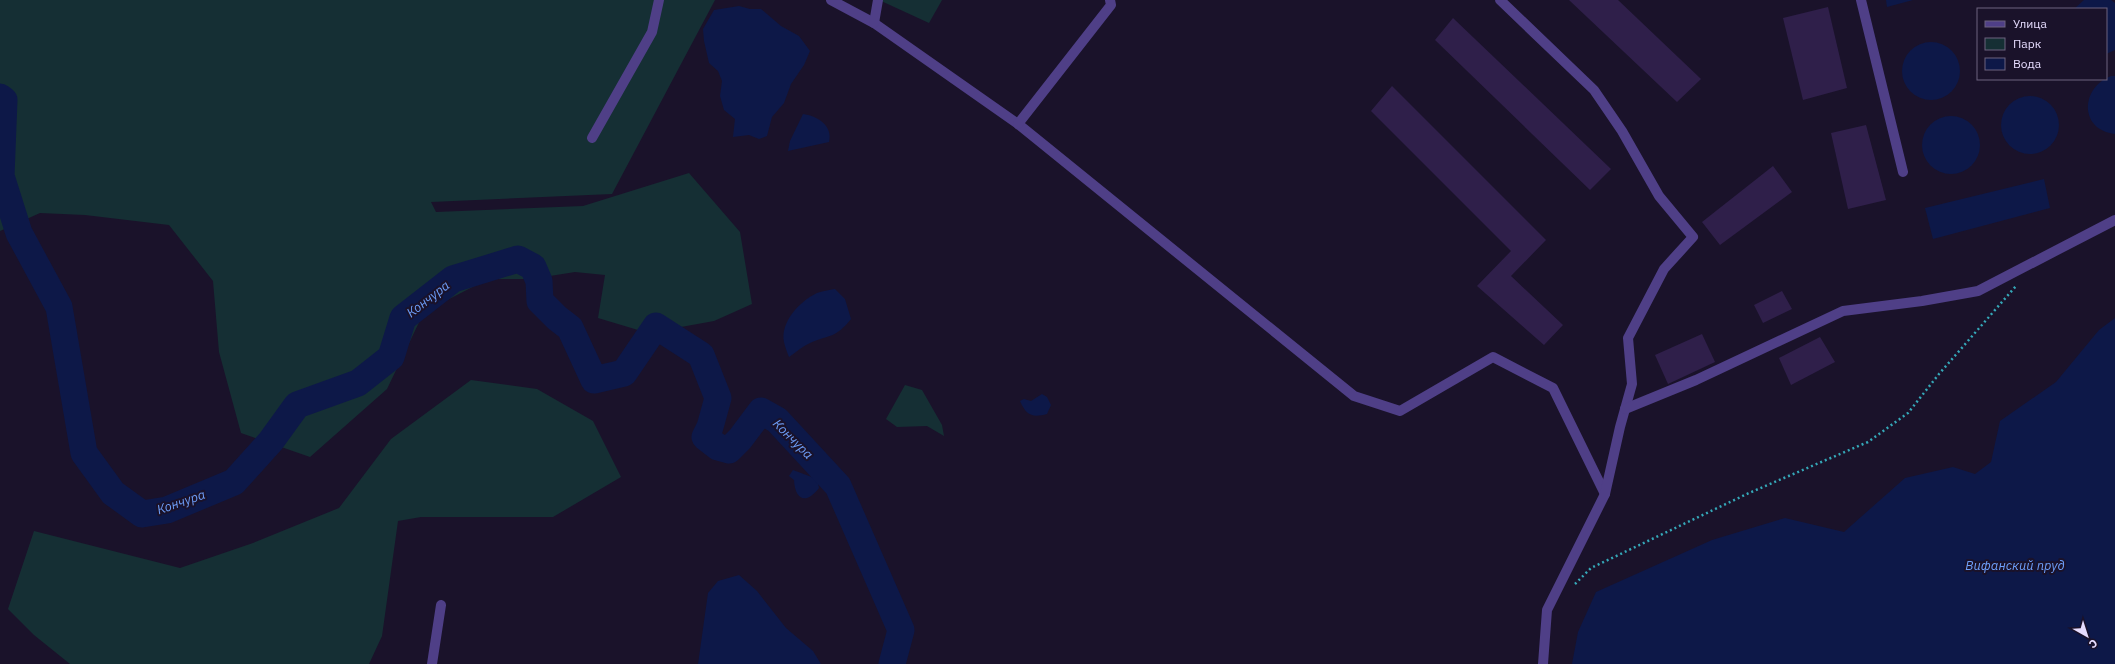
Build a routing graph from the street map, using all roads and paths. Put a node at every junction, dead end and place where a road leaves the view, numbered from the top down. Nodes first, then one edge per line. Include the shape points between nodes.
1 (659, 0) edge
2 (831, 0) edge
3 (878, 0) edge
4 (1110, 0) edge
5 (1500, 0) edge
6 (1861, 0) edge
7 (874, 22) junction
8 (1018, 124) junction
9 (592, 138) dead end
10 (1903, 172) dead end
11 (2115, 220) edge
12 (2022, 281) dead end
13 (1625, 409) junction
14 (1605, 494) junction
15 (1569, 589) dead end
16 (441, 606) dead end
17 (432, 664) edge
18 (1543, 664) edge

1 - 9 street via 652,32
2 - 7 street
3 - 7 street
4 - 8 street via 1111,5
5 - 13 street via 1594,90 1622,131 1659,196 1693,237 1664,270 1628,338 1632,384
6 - 10 street
7 - 8 street
8 - 14 street via 1354,396 1400,411 1493,357 1553,388
11 - 13 street via 1978,291 1843,311 1696,380
12 - 15 path via 2011,290 1908,414 1868,442 1749,493 1591,568
13 - 14 street
14 - 18 street via 1547,610
16 - 17 street

